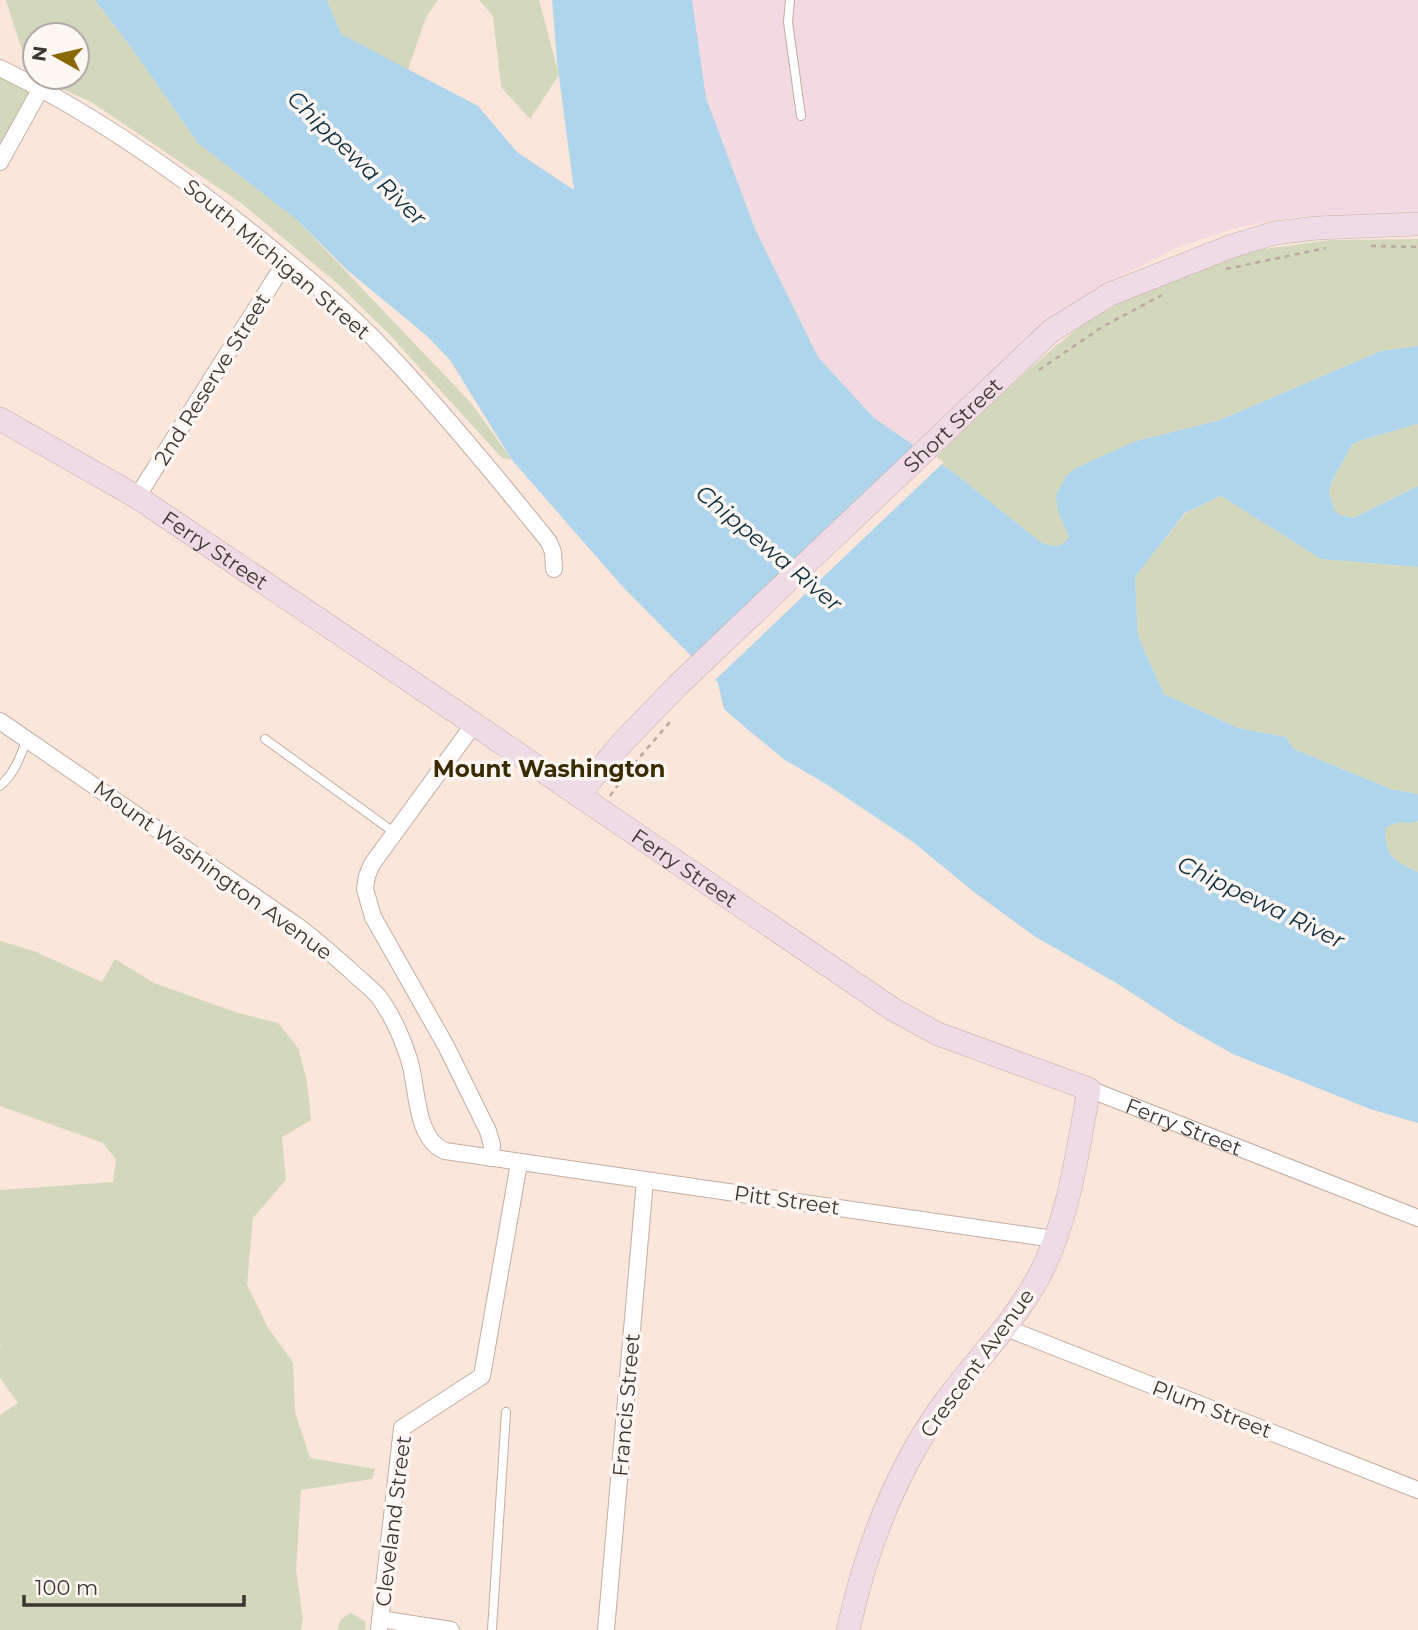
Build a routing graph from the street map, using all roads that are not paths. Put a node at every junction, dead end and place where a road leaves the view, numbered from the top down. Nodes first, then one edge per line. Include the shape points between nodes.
1 (790, 0) edge
2 (0, 68) edge
3 (21, 78) edge
4 (39, 91) edge
5 (46, 91) edge
6 (802, 116) dead end
7 (0, 162) edge
8 (1418, 224) edge
9 (286, 261) junction
10 (0, 419) edge
11 (137, 498) junction
12 (554, 569) dead end
13 (0, 721) edge
14 (474, 723) junction
15 (27, 739) junction
16 (265, 739) dead end
17 (0, 786) edge
18 (578, 795) junction
19 (395, 833) junction
20 (1089, 1089) junction
21 (491, 1158) junction
22 (519, 1163) junction
23 (645, 1180) junction
24 (1418, 1218) edge
25 (1054, 1240) junction
26 (1006, 1328) junction
27 (506, 1412) dead end
28 (1418, 1490) edge
29 (379, 1624) edge
30 (451, 1630) edge
31 (492, 1630) edge
32 (606, 1630) edge
33 (848, 1630) edge

1 - 6 lane via 788,22
2 - 3 street, South Michigan Street
4 - 7 street
5 - 9 street, South Michigan Street via 209,198
8 - 18 main road, Short Street via 1275,233 1110,294 1051,331 677,686
9 - 11 street, 2nd Reserve Street
9 - 12 street, South Michigan Street via 382,347 428,397 550,542
10 - 11 main road, Ferry Street
11 - 14 main road, Ferry Street
13 - 15 street, Mount Washington Avenue
14 - 18 main road, Ferry Street
14 - 19 street
15 - 17 lane via 18,764
15 - 21 street, Mount Washington Avenue via 321,944 377,996 400,1036 430,1140 438,1149
16 - 19 lane
18 - 20 main road, Ferry Street via 917,1024
19 - 21 street via 367,876 365,889 373,918 482,1118 491,1139
20 - 24 street, Ferry Street
20 - 25 main road, Crescent Avenue via 1068,1198
21 - 22 street, Mount Washington Avenue
22 - 23 street, Pitt Street
22 - 29 street, Cleveland Street via 482,1376 402,1428
23 - 25 street, Pitt Street
23 - 32 street, Francis Street
25 - 26 main road, Crescent Avenue via 1039,1277
26 - 28 street, Plum Street
26 - 33 main road, Crescent Avenue via 944,1403 910,1459 876,1531
27 - 31 lane
29 - 30 street

